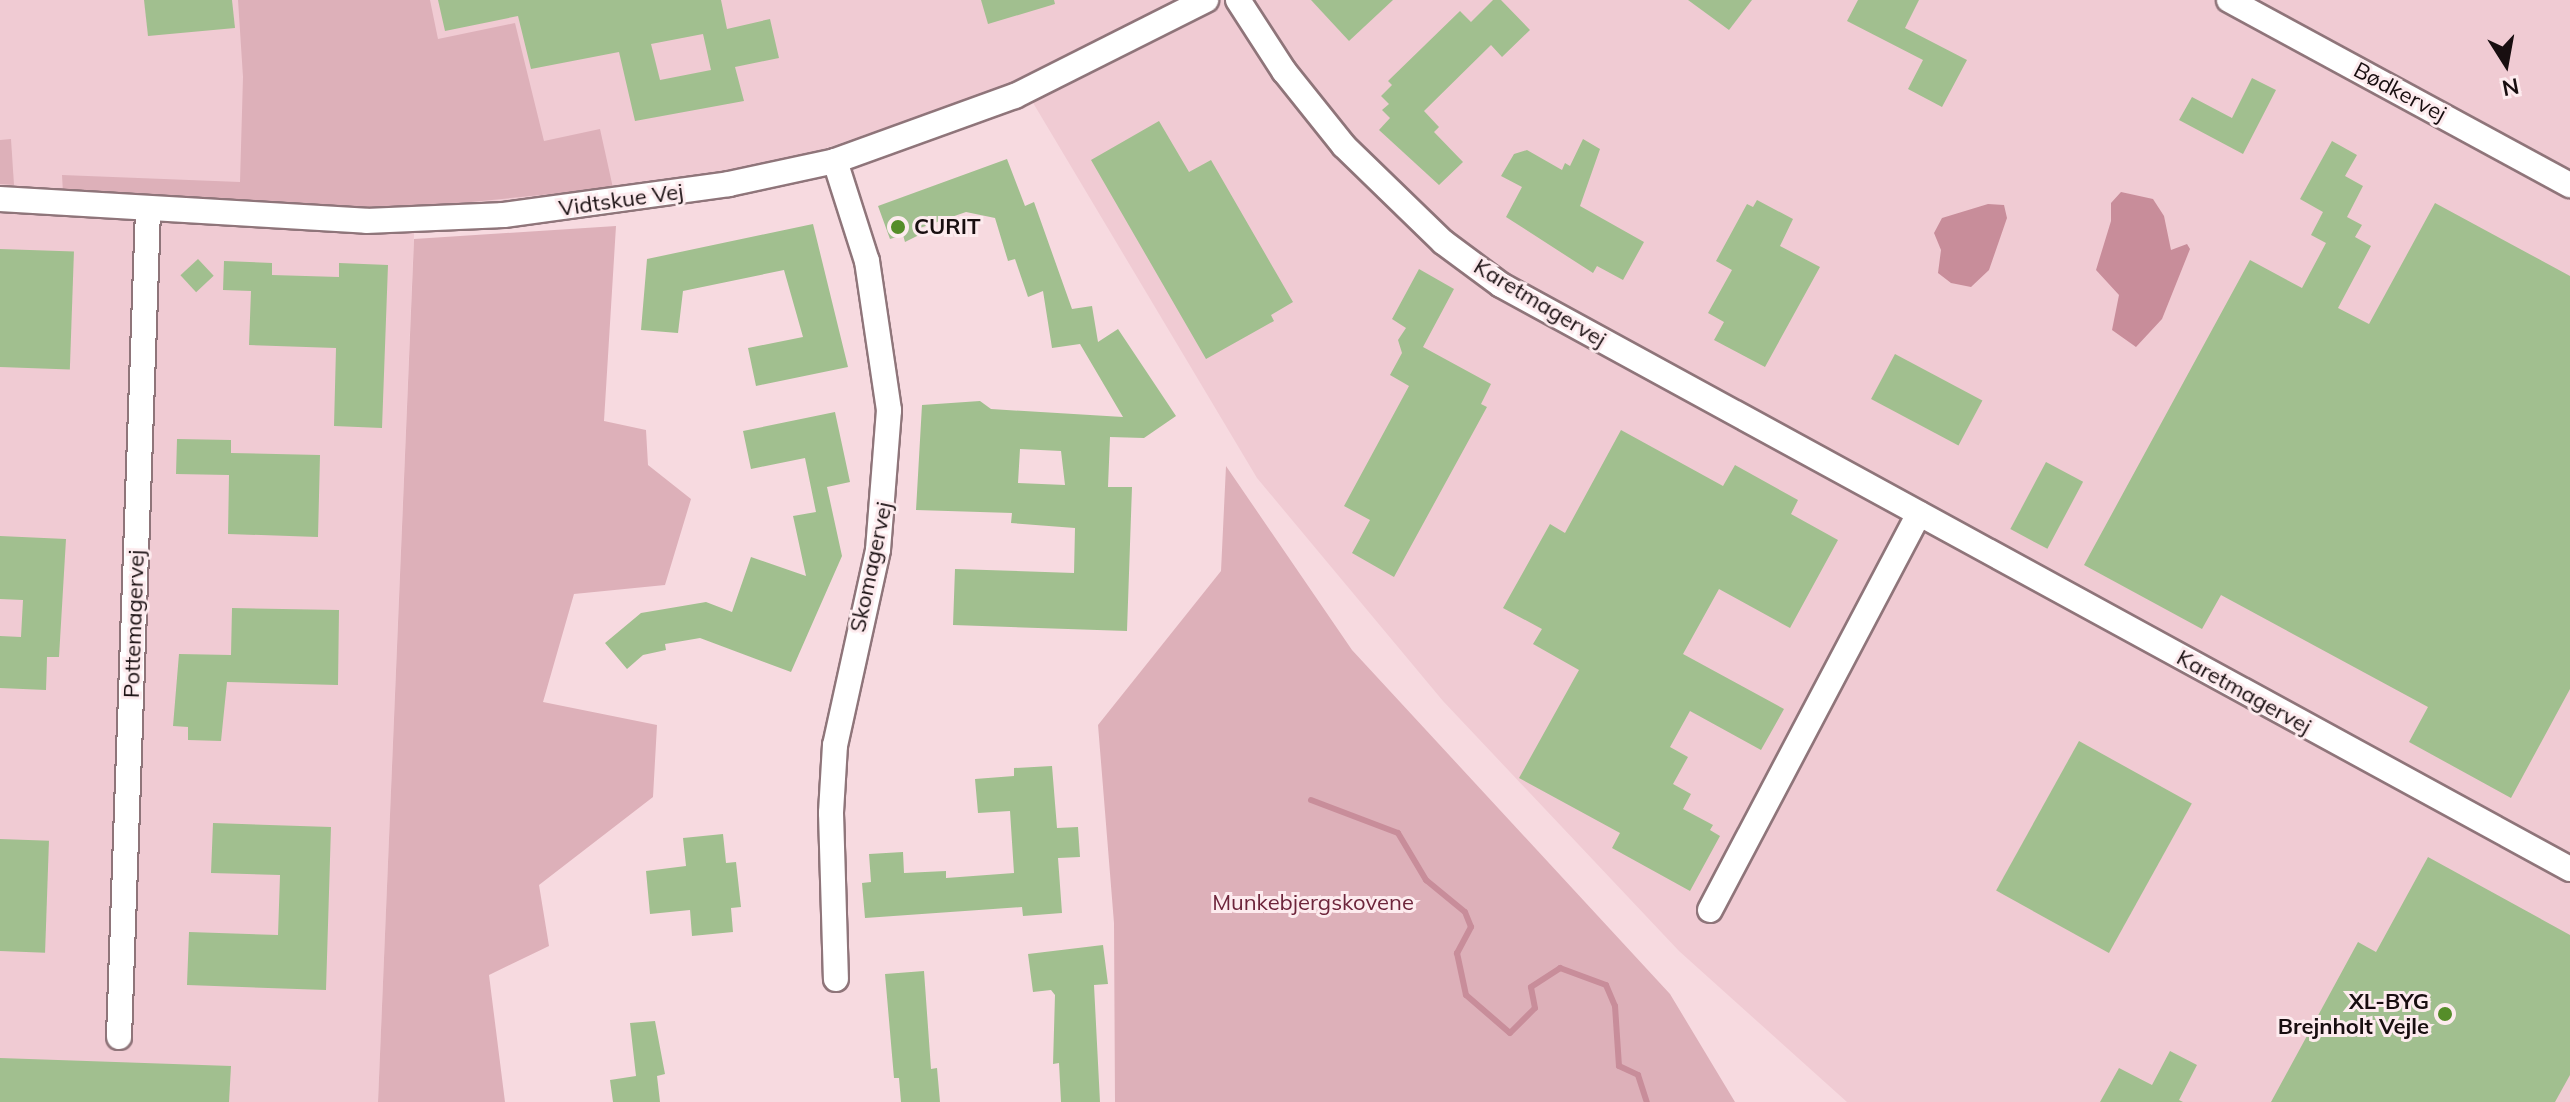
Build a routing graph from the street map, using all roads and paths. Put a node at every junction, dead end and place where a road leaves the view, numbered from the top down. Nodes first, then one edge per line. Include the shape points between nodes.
1 (1206, 0) edge
2 (1238, 0) edge
3 (2229, 0) edge
4 (835, 161) junction
5 (2570, 185) edge
6 (0, 199) edge
7 (148, 211) junction
8 (1919, 514) junction
9 (2570, 869) edge
10 (1710, 910) dead end
11 (836, 979) dead end
12 (119, 1037) dead end

1 - 4 street, Vidtskue Vej via 1015,96
2 - 8 street, Karetmagervej via 1284,71 1344,146 1443,242 1501,285
3 - 5 street, Bødkervej
4 - 7 street, Vidtskue Vej via 660,195 504,215 366,221
4 - 11 street, Skomagervej via 870,273 889,410 878,550 835,745 831,813
6 - 7 street, Vidtskue Vej
7 - 12 street, Pottemagervej
8 - 9 street, Karetmagervej
8 - 10 street

